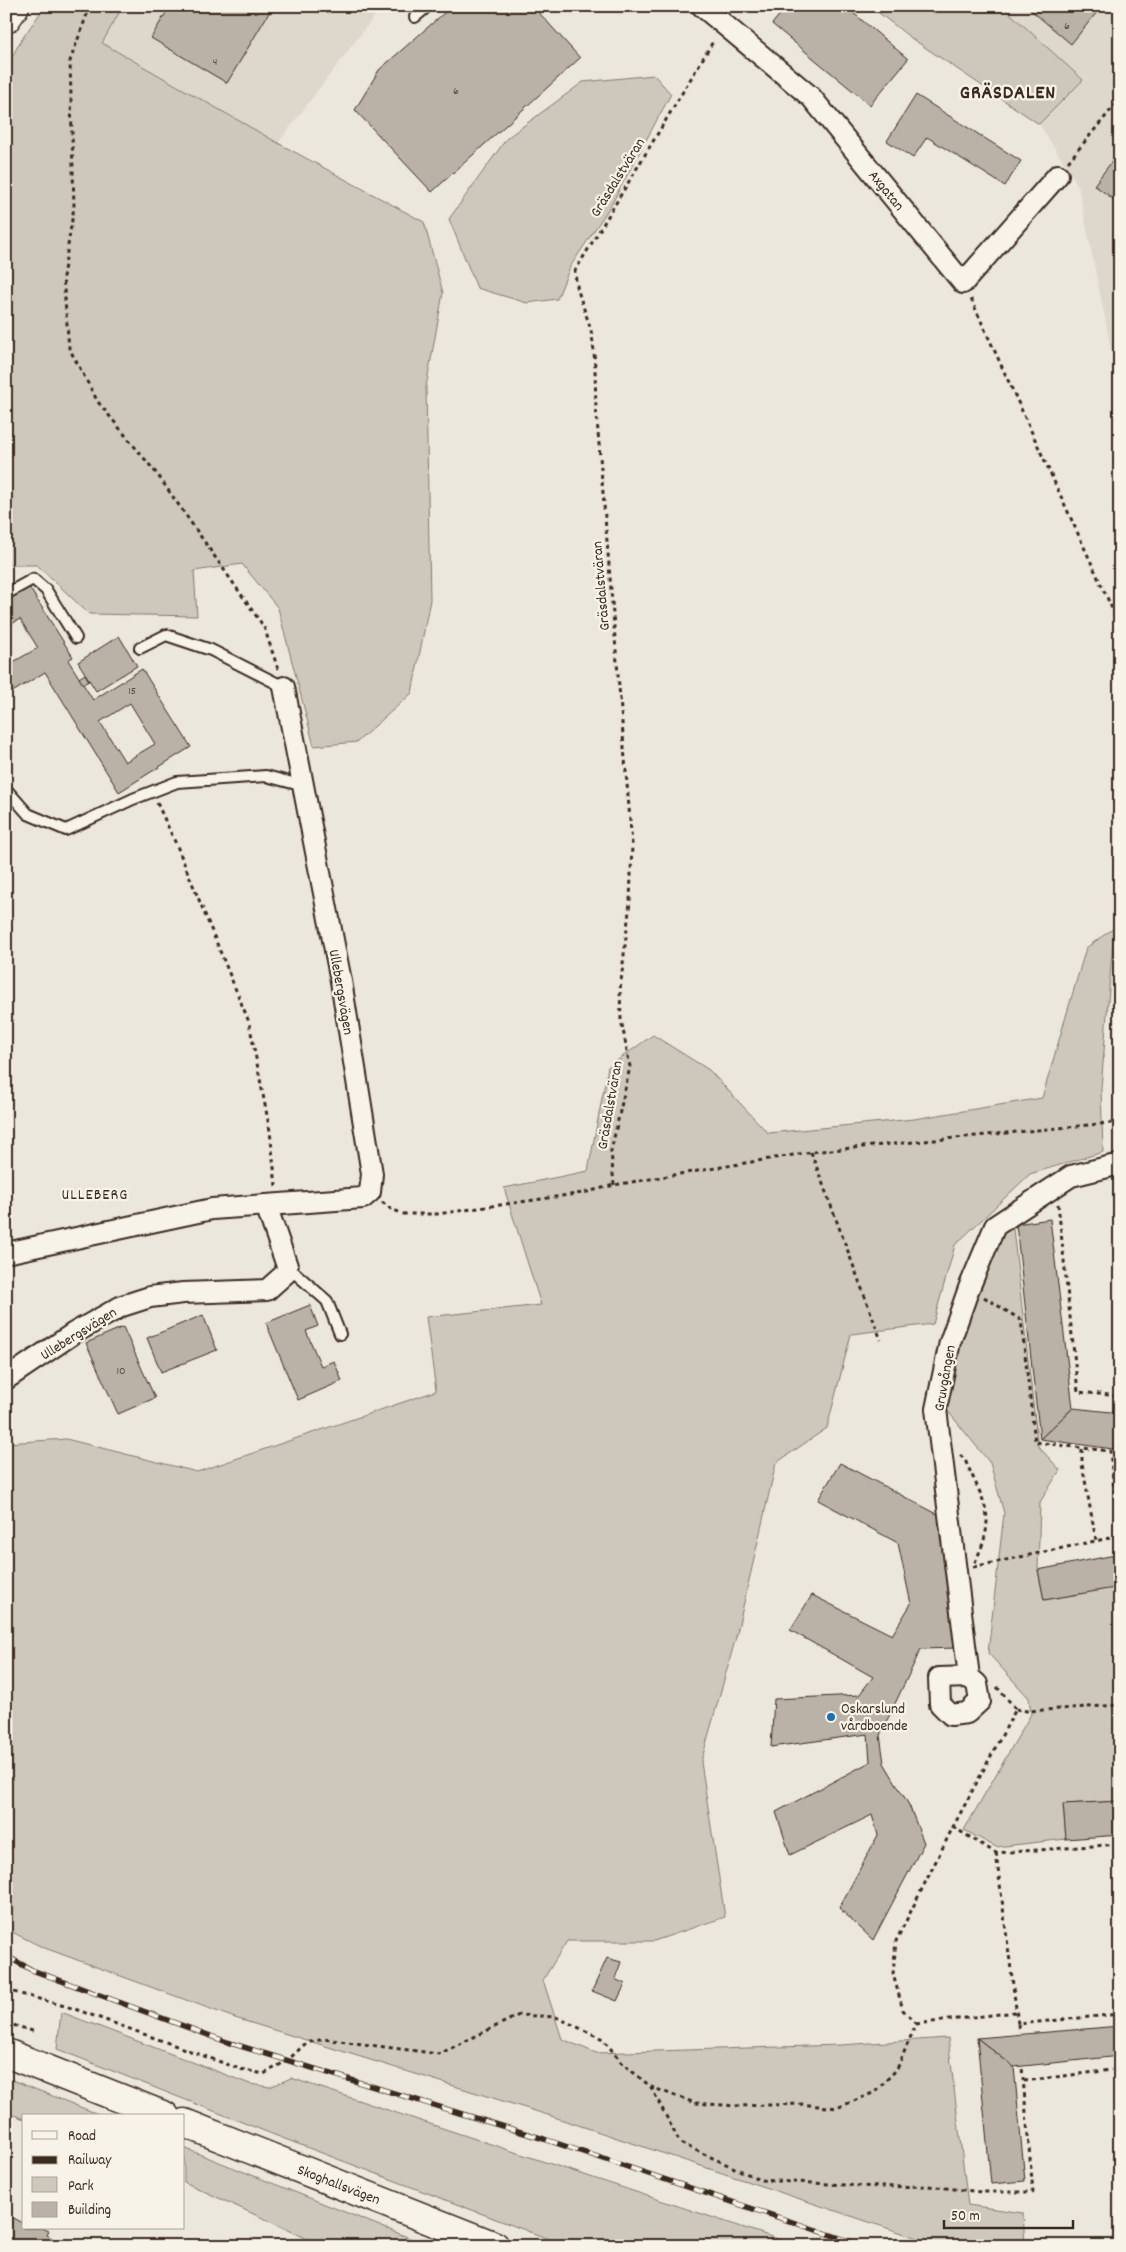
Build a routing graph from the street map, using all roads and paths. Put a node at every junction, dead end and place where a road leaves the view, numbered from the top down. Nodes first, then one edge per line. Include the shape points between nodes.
1 (15, 6) edge
2 (90, 6) edge
3 (428, 6) edge
4 (702, 6) edge
5 (415, 17) dead end
6 (6, 19) edge
7 (722, 25) junction
8 (1120, 99) edge
9 (1058, 175) joint
10 (963, 282) junction
11 (6, 594) edge
12 (1120, 626) edge
13 (76, 638) dead end
14 (140, 648) dead end
15 (284, 687) junction
16 (304, 786) junction
17 (6, 789) edge
18 (152, 792) junction
19 (1120, 1122) edge
20 (811, 1152) junction
21 (1120, 1164) edge
22 (614, 1185) junction
23 (1056, 1186) junction
24 (370, 1192) junction
25 (272, 1204) junction
26 (6, 1253) edge
27 (287, 1266) junction
28 (969, 1288) junction
29 (340, 1334) dead end
30 (881, 1340) dead end
31 (6, 1379) edge
32 (1120, 1396) edge
33 (939, 1443) junction
34 (1082, 1448) junction
35 (1120, 1536) edge
36 (1096, 1540) junction
37 (972, 1567) junction
38 (974, 1577) dead end
39 (969, 1677) dead end
40 (991, 1680) dead end
41 (1120, 1706) edge
42 (1016, 1709) junction
43 (953, 1827) junction
44 (1120, 1844) edge
45 (996, 1853) junction
46 (6, 1990) edge
47 (1016, 2012) junction
48 (1120, 2014) edge
49 (6, 2024) edge
50 (916, 2024) junction
51 (1018, 2024) junction
52 (33, 2031) dead end
53 (1019, 2032) dead end
54 (6, 2053) edge
55 (1022, 2067) dead end
56 (1120, 2069) edge
57 (1023, 2081) junction
58 (651, 2087) junction
59 (160, 2114) edge
60 (185, 2123) edge
61 (495, 2246) edge

1 - 6 main road
2 - 15 path via 70,61 74,207 63,276 68,348 98,402 158,474 264,627
3 - 5 lane
4 - 7 street, Axgatan
7 - 10 street, Axgatan via 811,98
7 - 22 path, Gräsdalstväran via 575,271 594,354 631,814 630,902 620,990 621,1019 630,1067 612,1142
8 - 9 path
9 - 10 street
10 - 12 path
11 - 13 lane via 33,579 46,590
14 - 15 lane via 166,635 211,650
15 - 16 street, Ullebergsvägen
16 - 18 lane via 266,776 178,782
16 - 24 street, Ullebergsvägen via 372,1174
17 - 18 lane via 28,814 66,830
18 - 25 path via 249,1022 270,1131
19 - 20 path
20 - 22 path
20 - 30 path
21 - 23 street, Gruvgången via 1071,1176
22 - 24 path via 573,1195 418,1216 391,1209
23 - 28 street, Gruvgången via 995,1226
23 - 32 path via 1078,1392
24 - 25 street via 363,1198
25 - 26 street via 212,1210
25 - 27 street
27 - 29 lane via 327,1301
27 - 31 street, Ullebergsvägen via 286,1273 267,1290 183,1292 122,1306 74,1333
28 - 33 street, Gruvgången via 950,1342 936,1410
28 - 34 path via 1021,1320 1035,1442
33 - 37 path via 954,1449 965,1460 987,1511 986,1542
33 - 39 street, Gruvgången
34 - 35 path via 1110,1451
34 - 36 path
35 - 36 path
36 - 37 path
37 - 38 path
40 - 42 path
41 - 42 path
42 - 43 path
43 - 45 path
43 - 50 path via 896,1941 893,1974 903,2010
44 - 45 path
45 - 47 path
46 - 58 path via 72,2008 240,2069 264,2074 288,2060 306,2043 324,2038 439,2054 520,2015 556,2018 603,2040 622,2063
47 - 50 path
47 - 51 path
48 - 51 path
49 - 52 path
50 - 58 path via 898,2069 875,2092 837,2108 800,2104 736,2106 695,2103
51 - 53 path
54 - 59 main road
55 - 57 path
56 - 57 path
57 - 58 path via 1033,2192 761,2180 680,2143
60 - 61 main road, Skoghallsvägen

